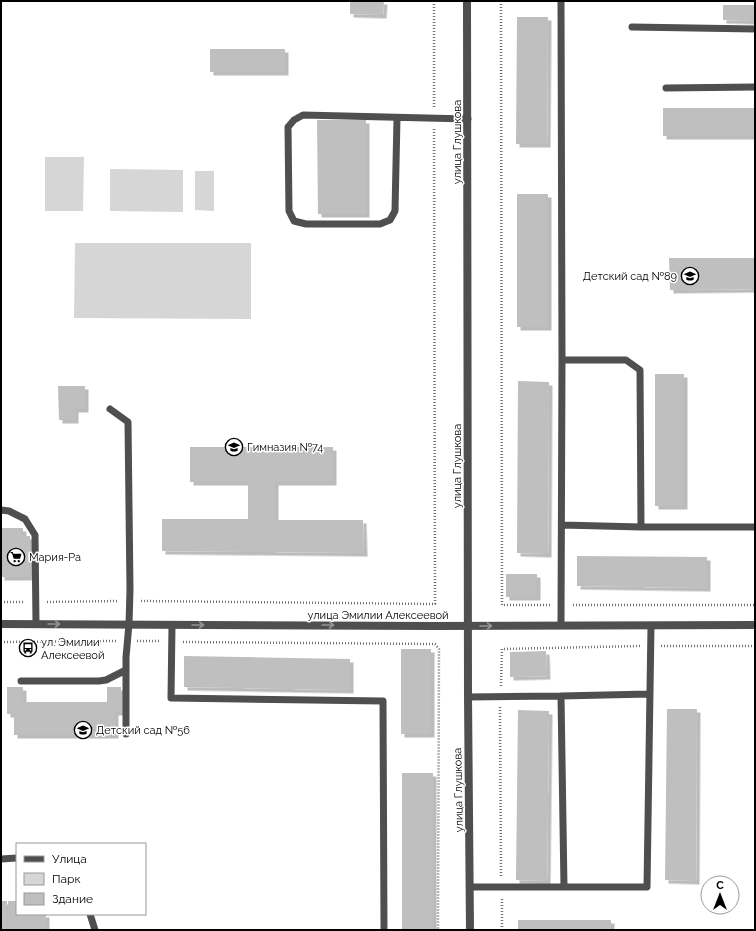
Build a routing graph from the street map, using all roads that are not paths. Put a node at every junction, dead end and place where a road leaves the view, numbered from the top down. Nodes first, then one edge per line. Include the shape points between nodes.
1 (467, 1) edge
2 (561, 1) edge
3 (632, 27) dead end
4 (755, 29) edge
5 (666, 88) dead end
6 (755, 88) edge
7 (397, 118) junction
8 (468, 119) junction
9 (562, 360) junction
10 (110, 408) dead end
11 (1, 510) edge
12 (562, 525) junction
13 (641, 527) junction
14 (755, 527) edge
15 (1, 624) edge
16 (36, 624) junction
17 (129, 624) junction
18 (172, 625) junction
19 (561, 625) junction
20 (755, 625) edge
21 (468, 626) junction
22 (650, 626) junction
23 (126, 670) junction
24 (21, 681) dead end
25 (649, 694) junction
26 (468, 696) junction
27 (561, 696) junction
28 (126, 734) dead end
29 (1, 858) edge
30 (16, 858) edge
31 (471, 887) junction
32 (564, 887) junction
33 (90, 915) edge
34 (95, 930) edge
35 (384, 930) edge
36 (470, 930) edge

1 - 8 street, улица Глушкова
2 - 9 lane
3 - 4 lane
5 - 6 lane
7 - 7 lane via 303,115 294,120 288,127 289,211 294,221 306,224 380,224 390,220 395,211
7 - 8 lane
8 - 21 street, улица Глушкова
9 - 12 lane
9 - 13 lane via 626,360 640,370
10 - 17 lane via 128,422
11 - 16 lane via 25,519 35,535
12 - 13 lane
12 - 19 lane
13 - 14 lane
15 - 16 street, улица Эмилии Алексеевой
16 -> 17 street, улица Эмилии Алексеевой
17 - 18 street, улица Эмилии Алексеевой
17 - 23 lane
18 -> 21 street, улица Эмилии Алексеевой
18 - 35 lane via 171,698 384,701
21 -> 19 street, улица Эмилии Алексеевой
19 - 22 street, улица Эмилии Алексеевой
20 - 22 street, улица Эмилии Алексеевой
21 - 26 street, улица Глушкова
22 - 25 lane
23 - 24 lane via 99,682
23 - 28 lane
25 - 27 lane
25 - 32 lane via 647,887
26 - 27 lane
26 - 31 street, улица Глушкова
27 - 32 lane
29 - 30 lane
31 - 32 lane
31 - 36 street, улица Глушкова
33 - 34 lane

